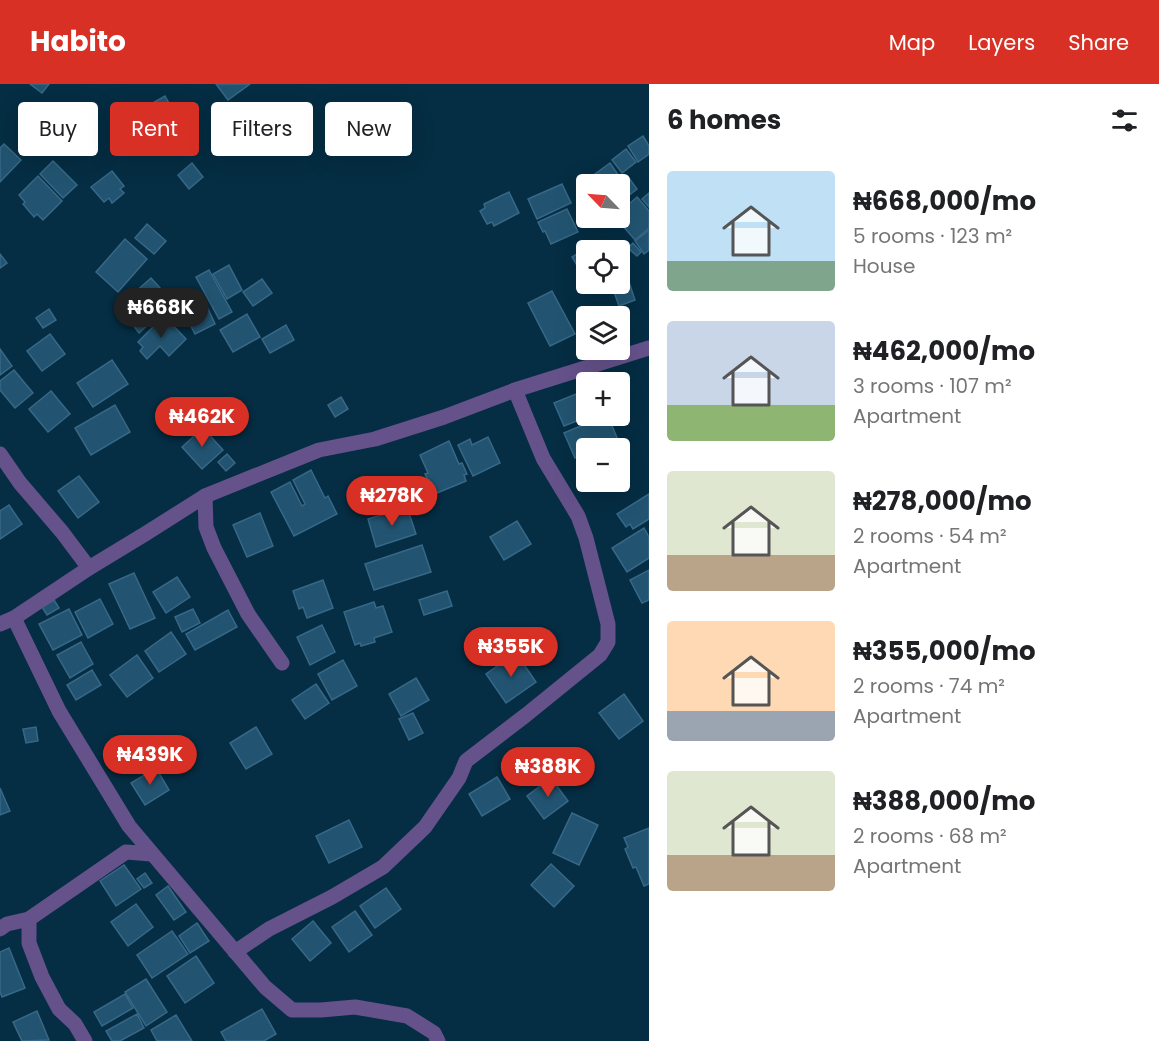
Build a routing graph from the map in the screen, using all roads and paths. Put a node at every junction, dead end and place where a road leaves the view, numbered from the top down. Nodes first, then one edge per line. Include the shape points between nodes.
1 (649, 348) edge
2 (515, 390) junction
3 (0, 454) edge
4 (205, 496) junction
5 (88, 568) junction
6 (7, 621) edge
7 (282, 663) dead end
8 (129, 826) junction
9 (126, 852) junction
10 (151, 854) junction
11 (29, 919) junction
12 (0, 929) edge
13 (235, 952) junction
14 (85, 1041) edge
15 (438, 1041) edge

1 - 2 street
2 - 4 street via 375,439 319,450
2 - 13 street via 543,458 578,516 608,624 608,642 600,655 466,761 459,778 425,827 383,867 269,929
3 - 5 street
4 - 5 street
4 - 7 street via 206,527 213,548 248,614
5 - 6 street
6 - 8 street
8 - 9 street
8 - 10 street
9 - 10 street
9 - 11 street
10 - 13 street
11 - 12 street
11 - 14 street via 29,944 42,977 59,1009
13 - 15 street via 265,987 292,1010 355,1007 407,1016 434,1033

